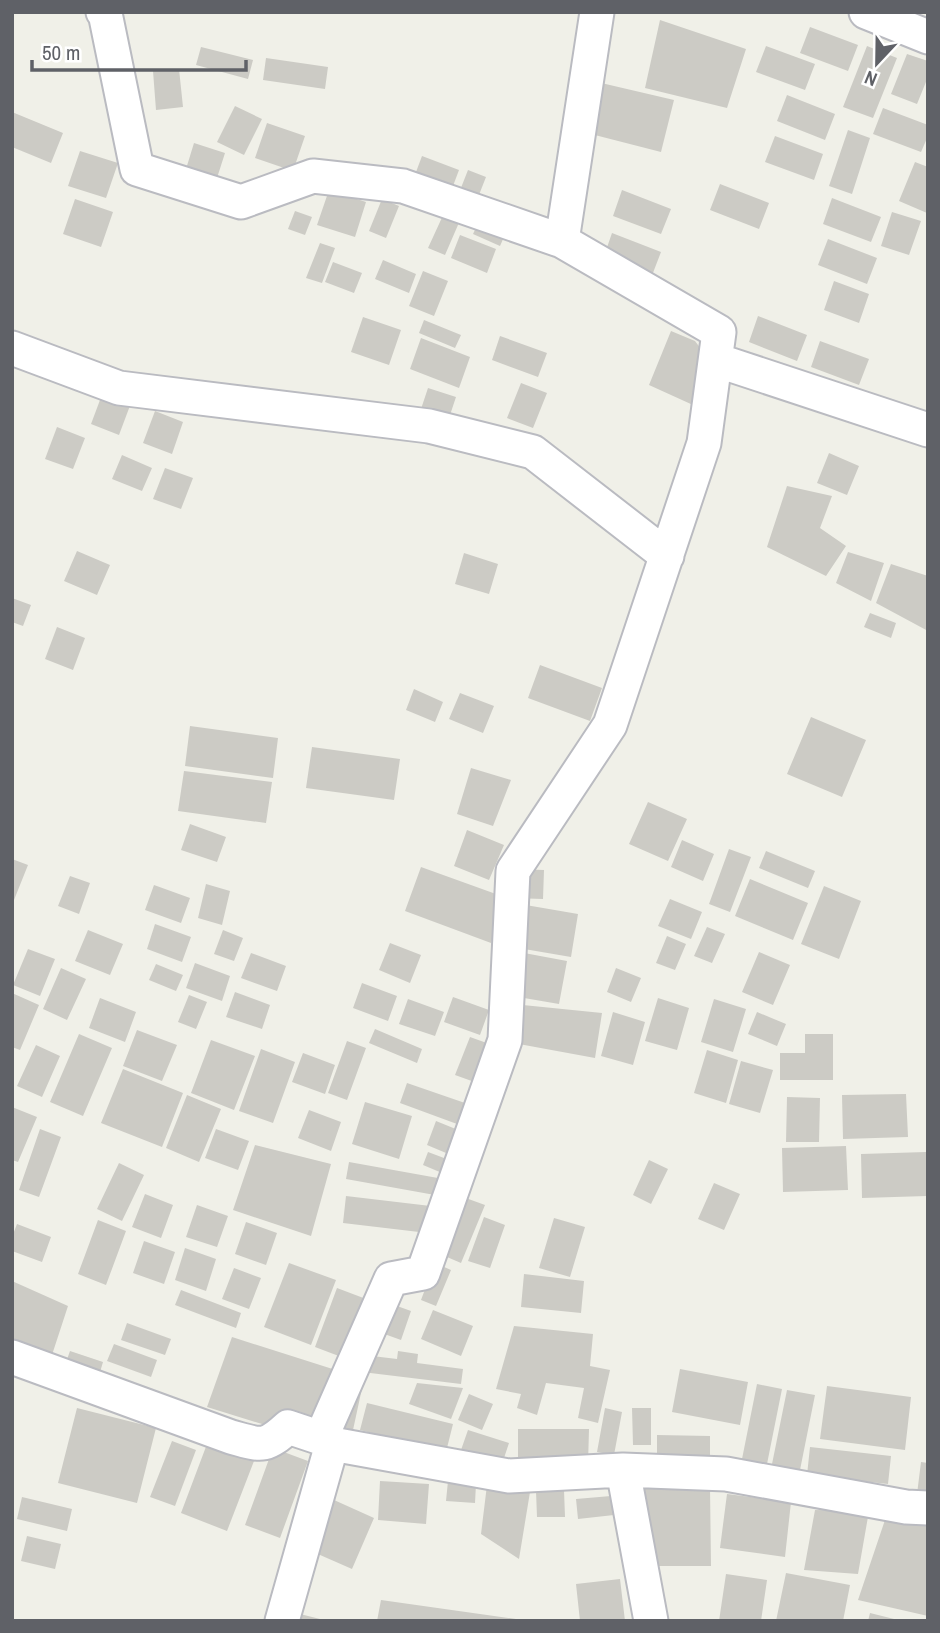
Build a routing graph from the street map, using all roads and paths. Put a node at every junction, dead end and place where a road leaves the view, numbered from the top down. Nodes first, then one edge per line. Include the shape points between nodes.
1 (103, 12) edge
2 (597, 12) edge
3 (866, 12) edge
4 (928, 37) edge
5 (562, 241) junction
6 (12, 348) edge
7 (716, 360) junction
8 (928, 430) edge
9 (667, 556) junction
10 (12, 1357) edge
11 (327, 1441) junction
12 (623, 1470) junction
13 (928, 1508) edge
14 (282, 1621) edge
15 (650, 1621) edge

1 - 5 street via 136,169 241,202 313,176 403,186
2 - 5 street
3 - 4 street
5 - 7 street via 719,332
6 - 9 street via 119,388 429,425 533,452
7 - 8 street
7 - 9 street via 704,443
9 - 11 street via 610,725 513,871 505,1040 423,1273 391,1279
10 - 11 street via 261,1445 288,1427
11 - 12 street via 509,1476
11 - 14 street
12 - 13 street via 726,1474
12 - 15 street

